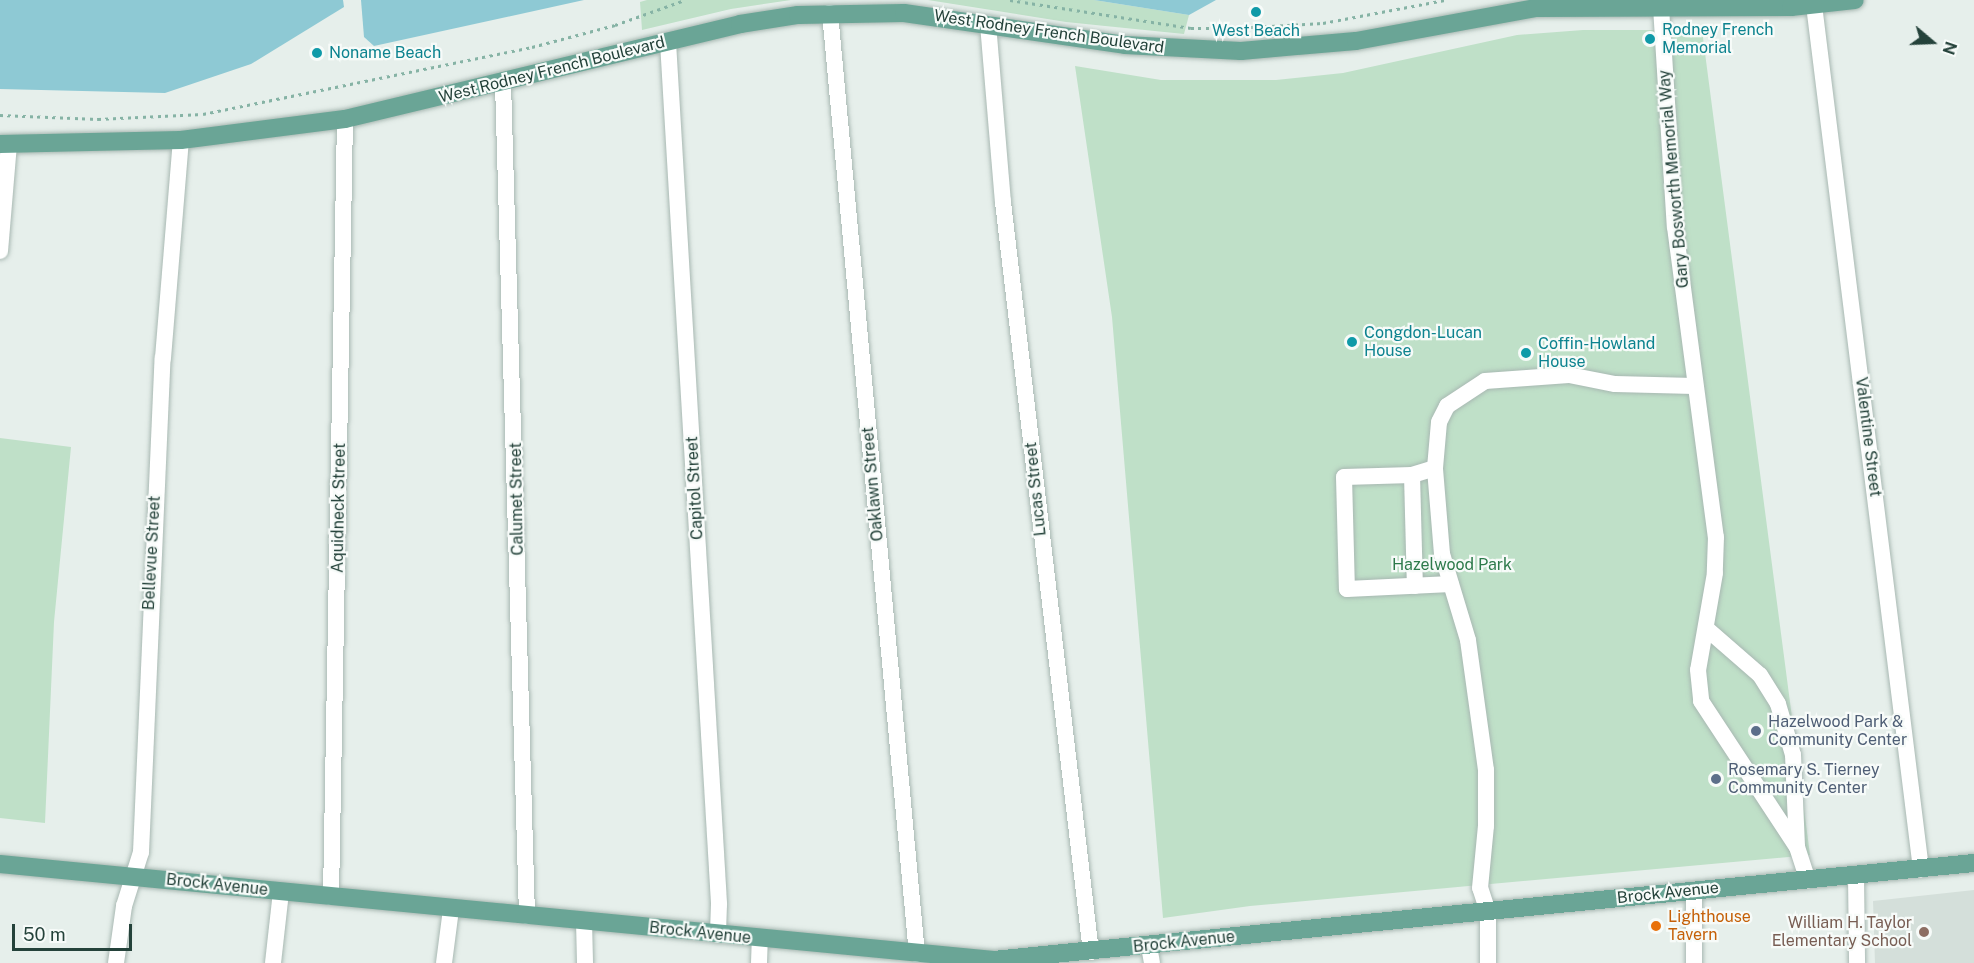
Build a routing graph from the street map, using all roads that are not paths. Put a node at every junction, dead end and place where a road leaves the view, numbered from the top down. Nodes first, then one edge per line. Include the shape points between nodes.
1 (1855, 0) edge
2 (1814, 5) junction
3 (1661, 7) junction
4 (831, 13) junction
5 (988, 24) junction
6 (668, 42) junction
7 (503, 83) junction
8 (345, 119) junction
9 (181, 140) junction
10 (4, 144) edge
11 (0, 251) edge
12 (1694, 386) junction
13 (1435, 468) junction
14 (1412, 475) junction
15 (1451, 584) junction
16 (1415, 586) junction
17 (1707, 629) junction
18 (1797, 847) junction
19 (0, 864) edge
20 (1974, 864) edge
21 (1921, 869) junction
22 (134, 876) junction
23 (1856, 876) junction
24 (1808, 880) junction
25 (1694, 891) junction
26 (281, 892) junction
27 (331, 897) junction
28 (451, 909) junction
29 (1488, 912) junction
30 (527, 916) junction
31 (584, 921) junction
32 (718, 935) junction
33 (760, 939) junction
34 (1091, 952) junction
35 (916, 954) junction
36 (1150, 955) edge
37 (993, 961) edge
38 (116, 963) edge
39 (273, 963) edge
40 (444, 963) edge
41 (585, 963) edge
42 (759, 963) edge
43 (1488, 963) edge
44 (1694, 963) edge
45 (1857, 963) edge

1 - 2 main road, West Rodney French Boulevard
2 - 3 main road, West Rodney French Boulevard
2 - 21 street, Valentine Street
3 - 5 main road, West Rodney French Boulevard via 1535,8 1356,41 1252,51 1148,48
3 - 12 street, Gary Bosworth Memorial Way via 1675,228
4 - 5 main road, West Rodney French Boulevard via 904,13
4 - 6 main road, West Rodney French Boulevard via 759,20
4 - 35 street, Oaklawn Street
5 - 34 street, Lucas Street via 1003,202
6 - 7 main road, West Rodney French Boulevard
6 - 32 street, Capitol Street via 719,892
7 - 8 main road, West Rodney French Boulevard
7 - 30 street, Calumet Street
8 - 9 main road, West Rodney French Boulevard
8 - 27 street, Aquidneck Street
9 - 10 main road, West Rodney French Boulevard
9 - 22 street, Bellevue Street via 156,473 141,852
10 - 11 street
12 - 13 street via 1615,384 1569,375 1485,381 1447,406 1439,422
12 - 17 street, Gary Bosworth Memorial Way via 1716,537
13 - 14 street
13 - 15 street via 1442,554
14 - 16 street
14 - 16 street via 1344,477 1347,589
15 - 16 street
15 - 29 street via 1468,640 1486,770 1486,826 1479,888
17 - 18 street, Gary Bosworth Memorial Way via 1698,670 1701,701
17 - 18 street, Gary Bosworth Memorial Way via 1760,675 1778,704 1793,755
18 - 24 street, Gary Bosworth Memorial Way
19 - 22 main road, Brock Avenue
20 - 21 main road, Brock Avenue
21 - 23 main road, Brock Avenue
22 - 26 main road, Brock Avenue
22 - 38 street, Bellevue Street via 124,906
23 - 24 main road, Brock Avenue
23 - 45 street
24 - 25 main road, Brock Avenue
25 - 29 main road, Brock Avenue
25 - 44 street
26 - 27 main road, Brock Avenue
26 - 39 street
27 - 28 main road, Brock Avenue
28 - 30 main road, Brock Avenue
28 - 40 street
29 - 36 main road, Brock Avenue
29 - 43 street
30 - 31 main road, Brock Avenue
31 - 32 main road, Brock Avenue
31 - 41 street
32 - 33 main road, Brock Avenue
33 - 35 main road, Brock Avenue
33 - 42 street
34 - 36 main road, Brock Avenue
34 - 37 main road, Brock Avenue
35 - 37 main road, Brock Avenue

